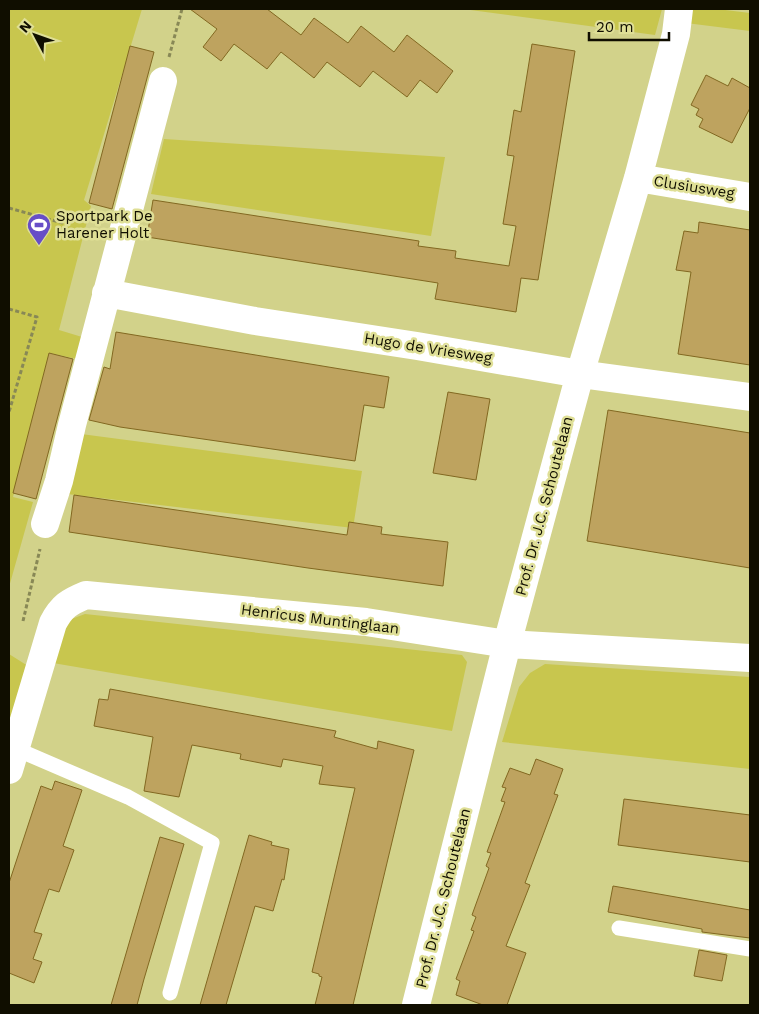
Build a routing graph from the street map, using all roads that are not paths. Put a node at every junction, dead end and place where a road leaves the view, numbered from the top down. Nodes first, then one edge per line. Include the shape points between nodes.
1 (680, 9) edge
2 (163, 81) road end
3 (638, 178) junction
4 (750, 197) edge
5 (106, 293) junction
6 (580, 374) junction
7 (750, 397) edge
8 (45, 524) road end
9 (507, 644) junction
10 (750, 658) edge
11 (12, 759) edge
12 (619, 928) dead end
13 (750, 949) edge
14 (170, 993) dead end
15 (416, 1005) edge

1 - 3 street, Prof. Dr. J.C. Schoutelaan
2 - 5 street
3 - 4 street, Clusiusweg
3 - 6 street, Prof. Dr. J.C. Schoutelaan
5 - 6 street, Hugo de Vriesweg via 255,321
5 - 8 street via 59,481
6 - 7 street, Hugo de Vriesweg
6 - 9 street, Prof. Dr. J.C. Schoutelaan
9 - 10 street, Henricus Muntinglaan
9 - 11 street, Henricus Muntinglaan via 366,622 86,595 60,610 53,623
9 - 15 street, Prof. Dr. J.C. Schoutelaan
11 - 14 lane via 128,798 212,843
12 - 13 lane

